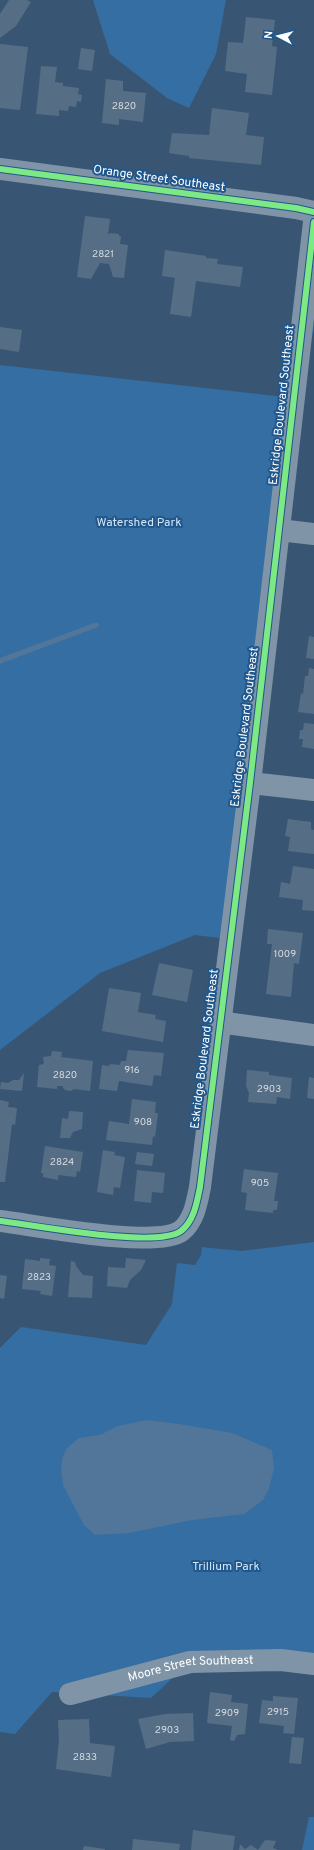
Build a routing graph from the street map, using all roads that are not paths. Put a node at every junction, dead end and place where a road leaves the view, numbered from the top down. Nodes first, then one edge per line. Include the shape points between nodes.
1 (0, 169) edge
2 (314, 212) edge
3 (314, 222) edge
4 (279, 530) junction
5 (314, 534) edge
6 (250, 783) junction
7 (314, 790) edge
8 (219, 1022) junction
9 (314, 1035) edge
10 (0, 1221) edge
11 (314, 1664) edge
12 (70, 1694) dead end

1 - 2 street, Orange Street Southeast
3 - 4 street, Eskridge Boulevard Southeast
4 - 5 street
4 - 6 street, Eskridge Boulevard Southeast
6 - 7 street
6 - 8 street, Eskridge Boulevard Southeast
8 - 9 street
8 - 10 street, Eskridge Boulevard Southeast via 200,1187 191,1219 181,1230 170,1236 128,1238
11 - 12 street, Moore Street Southeast via 281,1660 190,1662

